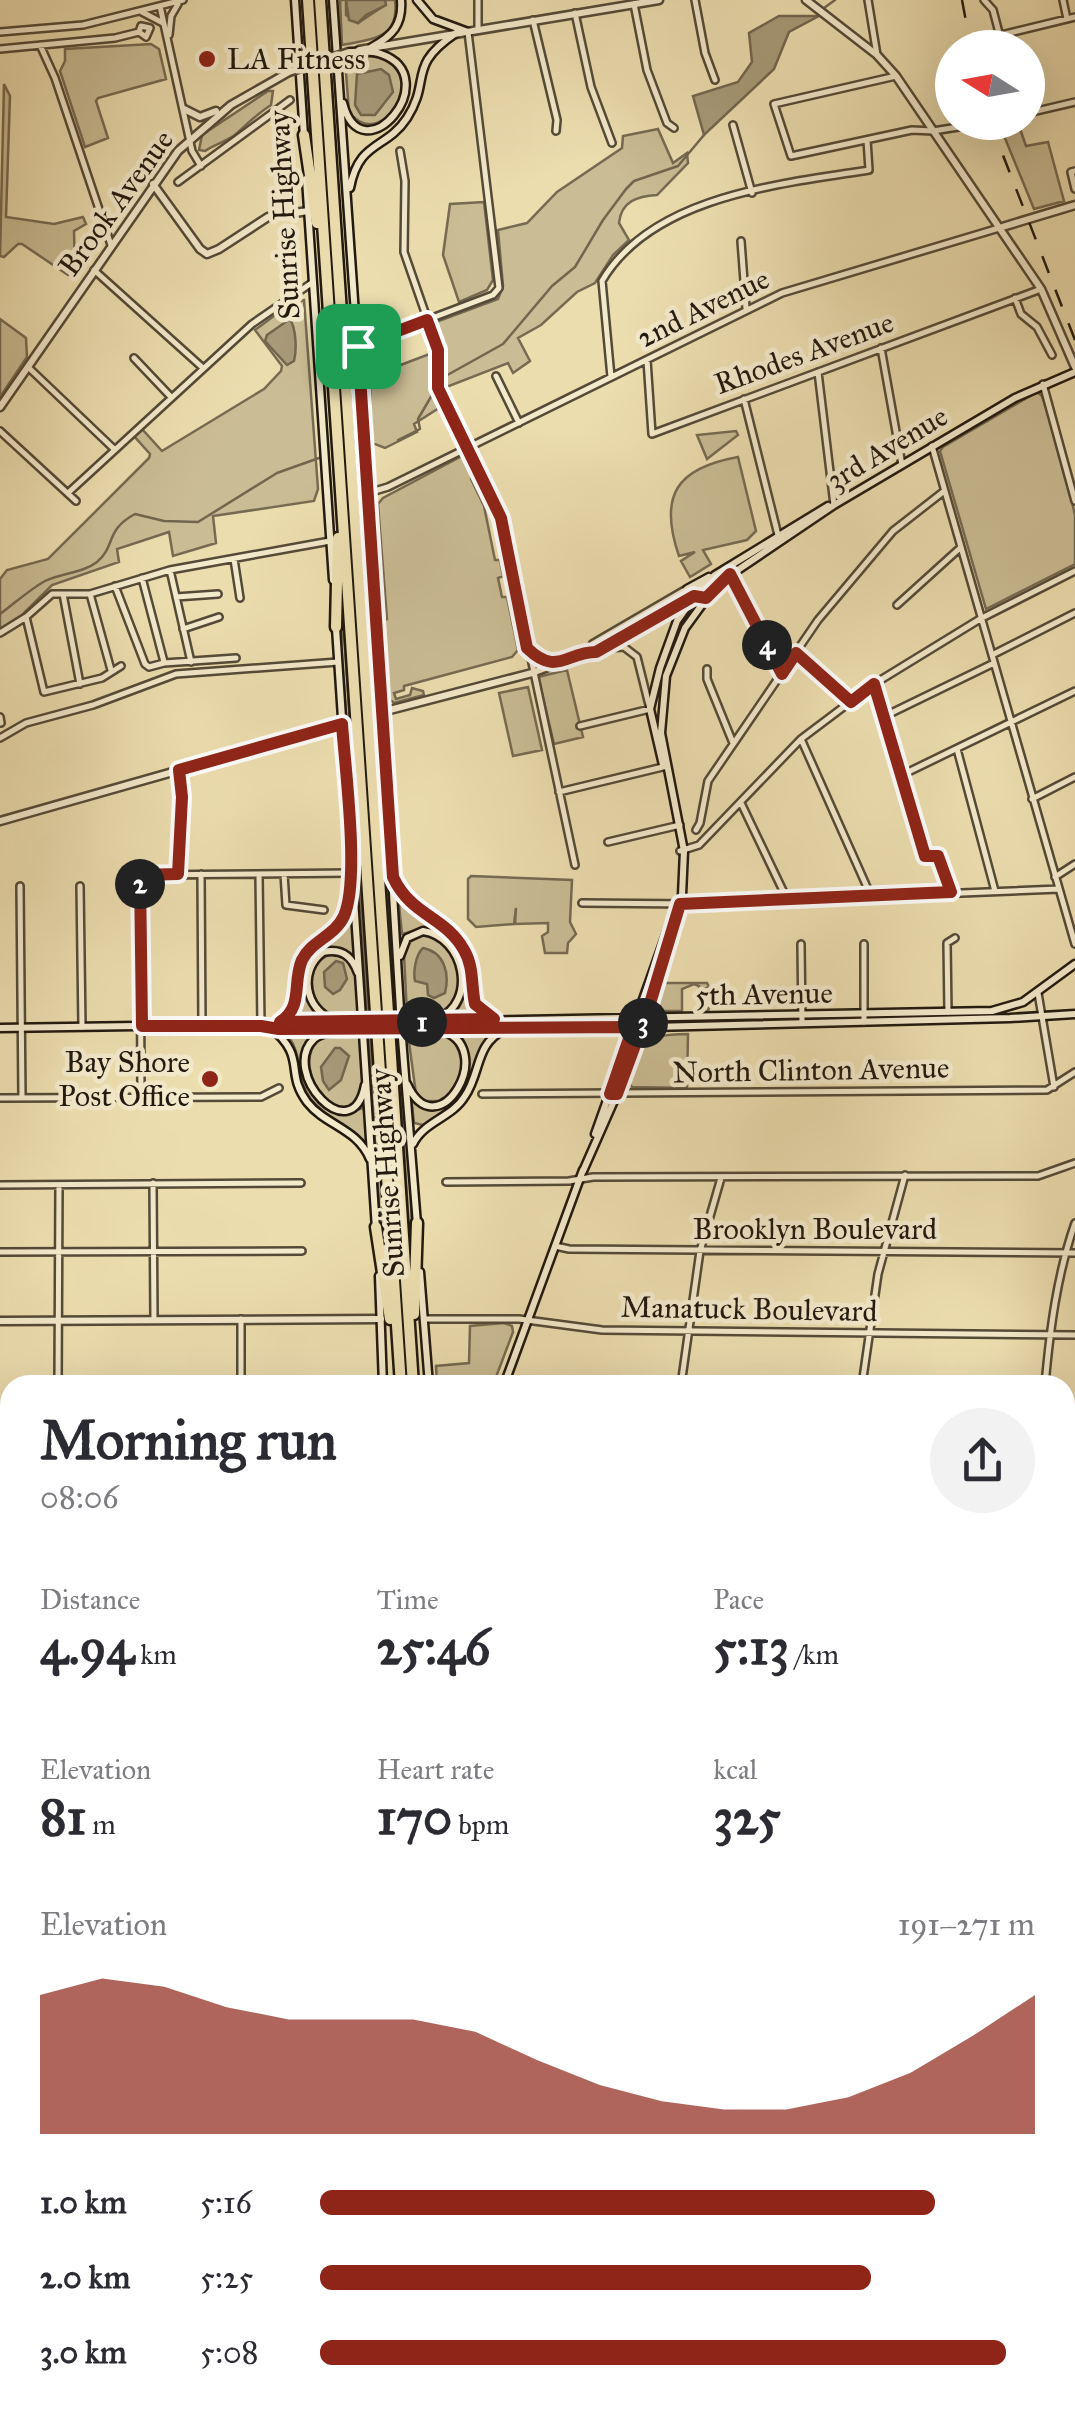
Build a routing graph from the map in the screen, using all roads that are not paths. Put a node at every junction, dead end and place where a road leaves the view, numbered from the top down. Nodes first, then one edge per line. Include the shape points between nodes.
1 (182, 0) edge
2 (296, 0) edge
3 (308, 0) edge
4 (320, 0) edge
5 (334, 0) edge
6 (401, 0) edge
7 (417, 0) edge
8 (478, 0) edge
9 (659, 0) edge
10 (694, 0) edge
11 (806, 0) edge
12 (868, 0) edge
13 (984, 0) edge
14 (1063, 0) edge
15 (634, 4) junction
16 (160, 6) junction
17 (140, 11) junction
18 (575, 13) junction
19 (1071, 18) edge
20 (533, 20) junction
21 (164, 23) junction
22 (478, 30) junction
23 (999, 30) edge
24 (1021, 30) edge
25 (0, 32) edge
26 (139, 32) dead end
27 (468, 32) junction
28 (456, 34) junction
29 (168, 43) junction
30 (40, 45) junction
31 (372, 47) junction
32 (0, 49) edge
33 (349, 52) junction
34 (877, 55) junction
35 (896, 76) junction
36 (715, 80) dead end
37 (338, 86) junction
38 (290, 100) dead end
39 (1075, 102) edge
40 (231, 104) junction
41 (184, 109) junction
42 (1045, 109) edge
43 (733, 126) dead end
44 (674, 128) dead end
45 (556, 130) dead end
46 (933, 131) junction
47 (304, 135) junction
48 (190, 138) junction
49 (867, 140) junction
50 (612, 143) dead end
51 (400, 151) dead end
52 (200, 166) junction
53 (1075, 171) edge
54 (178, 182) dead end
55 (153, 184) junction
56 (1075, 189) edge
57 (752, 192) junction
58 (348, 199) junction
59 (1075, 205) edge
60 (308, 212) junction
61 (999, 228) junction
62 (741, 241) dead end
63 (111, 245) junction
64 (94, 270) junction
65 (313, 282) junction
66 (327, 283) junction
67 (1040, 288) junction
68 (1015, 298) junction
69 (746, 308) junction
70 (427, 320) junction
71 (358, 346) junction
72 (881, 348) junction
73 (1052, 355) dead end
74 (134, 358) dead end
75 (647, 360) junction
76 (28, 366) junction
77 (202, 368) junction
78 (1075, 369) edge
79 (818, 372) junction
80 (496, 376) dead end
81 (611, 378) junction
82 (1042, 384) junction
83 (171, 396) junction
84 (744, 399) junction
85 (0, 407) edge
86 (519, 423) junction
87 (0, 430) edge
88 (932, 446) junction
89 (468, 448) junction
90 (114, 449) junction
91 (351, 463) junction
92 (902, 465) junction
93 (340, 477) junction
94 (68, 492) junction
95 (943, 492) junction
96 (368, 493) junction
97 (1075, 500) edge
98 (76, 501) dead end
99 (834, 505) junction
100 (778, 534) junction
101 (330, 541) junction
102 (960, 548) junction
103 (234, 559) junction
104 (170, 570) junction
105 (1075, 570) edge
106 (715, 574) junction
107 (730, 574) junction
108 (142, 578) junction
109 (115, 586) junction
110 (687, 589) junction
111 (696, 593) junction
112 (63, 594) junction
113 (90, 594) junction
114 (218, 594) dead end
115 (707, 595) junction
116 (176, 598) junction
117 (240, 598) dead end
118 (897, 605) dead end
119 (1075, 613) edge
120 (653, 615) junction
121 (26, 617) junction
122 (219, 617) dead end
123 (980, 618) junction
124 (336, 627) junction
125 (377, 628) junction
126 (183, 629) junction
127 (0, 633) edge
128 (527, 648) junction
129 (606, 648) junction
130 (590, 651) junction
131 (796, 653) junction
132 (236, 658) dead end
133 (993, 659) junction
134 (191, 662) junction
135 (338, 662) junction
136 (566, 662) junction
137 (164, 663) junction
138 (122, 666) dead end
139 (707, 669) dead end
140 (111, 670) junction
141 (532, 673) junction
142 (782, 674) junction
143 (80, 684) junction
144 (874, 684) junction
145 (1075, 692) edge
146 (851, 702) junction
147 (650, 709) junction
148 (382, 712) junction
149 (885, 716) junction
150 (342, 724) junction
151 (1010, 724) junction
152 (580, 726) dead end
153 (0, 738) edge
154 (801, 739) junction
155 (733, 744) junction
156 (958, 748) junction
157 (665, 767) junction
158 (179, 770) junction
159 (902, 775) junction
160 (1075, 777) edge
161 (558, 792) junction
162 (1032, 800) junction
163 (741, 803) junction
164 (0, 821) edge
165 (678, 825) junction
166 (696, 830) dead end
167 (608, 842) dead end
168 (682, 851) junction
169 (575, 864) dead end
170 (1075, 864) edge
171 (178, 874) junction
172 (201, 874) junction
173 (284, 874) junction
174 (352, 874) junction
175 (260, 875) junction
176 (393, 877) junction
177 (1055, 878) junction
178 (20, 886) dead end
179 (80, 886) dead end
180 (1058, 888) junction
181 (951, 892) junction
182 (996, 892) junction
183 (872, 896) junction
184 (786, 900) junction
185 (582, 904) dead end
186 (678, 904) junction
187 (324, 910) dead end
188 (955, 938) dead end
189 (801, 944) dead end
190 (864, 944) dead end
191 (1075, 944) edge
192 (1075, 964) edge
193 (398, 972) junction
194 (362, 990) junction
195 (1038, 994) junction
196 (1075, 1014) edge
197 (948, 1016) junction
198 (1042, 1016) junction
199 (641, 1018) junction
200 (864, 1018) junction
201 (494, 1019) junction
202 (802, 1020) junction
203 (280, 1022) junction
204 (339, 1023) junction
205 (429, 1025) junction
206 (142, 1026) junction
207 (202, 1026) junction
208 (261, 1026) junction
209 (352, 1026) junction
210 (82, 1027) junction
211 (512, 1027) junction
212 (637, 1027) junction
213 (0, 1028) edge
214 (20, 1028) junction
215 (270, 1028) junction
216 (367, 1070) junction
217 (1075, 1072) edge
218 (405, 1078) junction
219 (1054, 1087) junction
220 (279, 1088) dead end
221 (482, 1094) dead end
222 (613, 1094) junction
223 (142, 1097) junction
224 (0, 1098) edge
225 (22, 1098) junction
226 (412, 1150) junction
227 (1075, 1163) edge
228 (372, 1164) junction
229 (905, 1174) junction
230 (582, 1175) junction
231 (721, 1177) junction
232 (446, 1182) dead end
233 (154, 1183) junction
234 (301, 1183) dead end
235 (58, 1184) junction
236 (0, 1185) edge
237 (1075, 1222) edge
238 (416, 1223) junction
239 (376, 1227) junction
240 (555, 1246) junction
241 (302, 1250) dead end
242 (700, 1250) junction
243 (883, 1251) junction
244 (0, 1252) edge
245 (58, 1252) junction
246 (153, 1252) junction
247 (1064, 1253) junction
248 (1075, 1253) edge
249 (381, 1318) junction
250 (241, 1319) junction
251 (423, 1319) junction
252 (154, 1320) junction
253 (528, 1320) junction
254 (0, 1321) edge
255 (58, 1321) junction
256 (686, 1332) junction
257 (868, 1333) junction
258 (1050, 1335) junction
259 (1075, 1335) edge
260 (58, 1375) edge
261 (241, 1375) edge
262 (383, 1375) edge
263 (400, 1375) edge
264 (401, 1375) edge
265 (412, 1375) edge
266 (413, 1375) edge
267 (429, 1375) edge
268 (508, 1375) edge
269 (682, 1375) edge
270 (863, 1375) edge
271 (1046, 1375) edge

1 - 16 street
1 - 29 street via 171,16
2 - 47 main road, Sunrise Highway
3 - 66 highway, Sunrise Highway
4 - 91 highway, Sunrise Highway
5 - 37 main road, Sunrise Highway
6 - 31 main road via 394,32
7 - 27 main road via 432,19
8 - 22 street
9 - 15 main road, Brook Avenue
10 - 36 street
11 - 34 main road
12 - 34 street
13 - 23 street
14 - 19 street
15 - 18 main road, Brook Avenue
15 - 44 street via 647,70
16 - 17 street
16 - 21 street
17 - 21 street
17 - 25 street
18 - 20 main road, Brook Avenue
18 - 50 street
19 - 24 street
20 - 22 main road, Brook Avenue
20 - 45 street
21 - 29 street
22 - 27 main road, Brook Avenue
26 - 30 street
27 - 28 main road, Brook Avenue
27 - 70 street via 498,290
28 - 31 main road, Brook Avenue
28 - 58 main road via 426,59 405,121 360,159
29 - 41 street
30 - 32 street
30 - 63 street
31 - 33 main road, Brook Avenue
33 - 37 main road via 395,62 404,82 402,104 384,125 362,129 348,118
33 - 40 main road, Brook Avenue, bridge via 288,72
34 - 35 main road
35 - 46 main road
35 - 49 street via 774,104 791,156
37 - 58 main road, Sunrise Highway
38 - 52 street
39 - 42 street
40 - 41 main road via 202,117
40 - 48 main road, Brook Avenue
41 - 48 street
43 - 57 street
46 - 49 street
46 - 61 main road
47 - 60 main road, Sunrise Highway
47 - 66 highway
48 - 52 street
48 - 55 main road, Brook Avenue
49 - 57 street via 868,170
51 - 70 street via 404,252
52 - 54 street
53 - 56 street
55 - 60 main road via 208,254 266,218
55 - 63 main road, Brook Avenue
57 - 81 street via 677,215 641,237 608,270 602,281
58 - 71 main road, Sunrise Highway
59 - 61 main road, 2nd Avenue
60 - 65 main road, Sunrise Highway
61 - 67 main road
61 - 69 street, 2nd Avenue
62 - 69 street
63 - 64 main road, Brook Avenue
64 - 76 main road, Brook Avenue
64 - 77 street
65 - 77 street
65 - 101 main road, Sunrise Highway
66 - 93 highway, Sunrise Highway
67 - 68 street, Rhodes Avenue
67 - 78 main road
68 - 72 street, Rhodes Avenue
68 - 73 street
69 - 75 street, 2nd Avenue
70 - 71 street
70 - 89 street via 438,350 438,388
71 - 96 main road, Sunrise Highway
72 - 79 street, Rhodes Avenue
72 - 92 street
74 - 83 street
75 - 81 street, 2nd Avenue
75 - 84 street, Rhodes Avenue via 652,434
76 - 85 main road, Brook Avenue
76 - 90 street
77 - 83 street
78 - 82 main road, 3rd Avenue
79 - 84 street, Rhodes Avenue
79 - 99 street
80 - 86 street
81 - 86 street, 2nd Avenue
82 - 88 main road, 3rd Avenue
82 - 97 street
83 - 90 street
84 - 100 street
86 - 89 street, 2nd Avenue
87 - 94 street
88 - 92 main road, 3rd Avenue
88 - 95 street
89 - 96 street, 2nd Avenue
89 - 128 street via 501,518
90 - 94 street
91 - 125 highway
91 - 265 highway, Sunrise Highway
92 - 99 main road, 3rd Avenue
93 - 124 highway
93 - 264 highway, Sunrise Highway
94 - 98 street
95 - 102 street
95 - 131 street via 894,531
96 - 125 main road, Sunrise Highway
99 - 100 main road
99 - 107 main road, 3rd Avenue
100 - 106 main road
101 - 103 street
101 - 124 main road, Sunrise Highway
102 - 118 street
102 - 123 street
103 - 104 street
103 - 117 street
104 - 108 street
104 - 116 street
105 - 123 street
106 - 110 main road
106 - 111 main road
107 - 115 main road, 3rd Avenue
107 - 142 street
108 - 109 street
108 - 137 street
109 - 113 street
109 - 137 street via 144,664
110 - 111 main road
110 - 120 main road
111 - 115 main road
111 - 120 main road
111 - 147 main road via 669,640
112 - 113 street
112 - 121 street via 45,598
112 - 143 street
113 - 140 street
114 - 116 street
115 - 157 main road, 3rd Avenue via 684,628 666,676
116 - 126 street
119 - 133 street
120 - 129 main road
120 - 130 main road via 592,644
121 - 127 street
121 - 143 street via 44,692
122 - 126 street
123 - 133 street
123 - 144 street
124 - 135 main road, Sunrise Highway
125 - 148 main road, Sunrise Highway
126 - 134 street
128 - 136 main road via 544,661
128 - 141 street
129 - 130 main road
129 - 147 street via 624,646 637,657
130 - 136 main road
131 - 142 street
131 - 146 street
132 - 134 street
133 - 149 street
133 - 151 street
134 - 137 street
135 - 150 main road, Sunrise Highway
135 - 153 street via 176,674
136 - 141 main road
138 - 140 street
139 - 155 street
140 - 143 street
141 - 148 main road
141 - 161 street
142 - 155 street
144 - 146 street
144 - 149 street
145 - 151 street
146 - 154 street
147 - 152 street
147 - 157 main road
148 - 176 main road, Sunrise Highway
149 - 159 street
150 - 158 main road
150 - 174 main road, Sunrise Highway
151 - 156 street
151 - 162 street
154 - 163 street
154 - 183 street
155 - 166 street via 708,781
156 - 159 street
156 - 182 street
157 - 161 street
157 - 165 main road
158 - 164 main road
158 - 171 street
159 - 181 street via 925,856 938,856
160 - 162 street
161 - 169 street
162 - 177 street
163 - 168 street via 699,845
163 - 184 street
165 - 167 street
165 - 168 main road
168 - 186 main road
170 - 177 street
171 - 172 street
171 - 206 street via 140,875
172 - 175 street
172 - 207 street
173 - 174 street
173 - 175 street
173 - 187 street via 286,904
174 - 194 main road, Sunrise Highway
174 - 203 main road via 343,917 304,956 294,1007
175 - 208 street
176 - 193 main road, Sunrise Highway
176 - 201 main road via 406,900 461,944 475,1004
177 - 180 street
178 - 214 street
179 - 210 street
180 - 182 street
180 - 191 street
181 - 182 street
181 - 183 street
183 - 184 street
184 - 186 street
185 - 186 street
186 - 199 main road
188 - 197 street via 947,943
189 - 202 street
190 - 200 street
192 - 195 main road, 5th Avenue
193 - 205 main road via 403,944 416,932 435,934 452,950 462,976 460,999 450,1014
193 - 218 main road, Sunrise Highway
194 - 204 main road via 346,954 329,950 315,958 308,979 311,1002
194 - 216 main road, Sunrise Highway
195 - 197 main road, 5th Avenue
195 - 198 street
196 - 198 main road, 5th Avenue
197 - 198 main road, 5th Avenue
197 - 200 main road, 5th Avenue
198 - 219 street
199 - 201 main road, 5th Avenue
199 - 202 main road, 5th Avenue
199 - 212 main road
200 - 202 main road, 5th Avenue
201 - 205 main road, 5th Avenue
202 - 212 main road, 5th Avenue
203 - 204 main road, 5th Avenue
203 - 208 main road, 5th Avenue
204 - 209 main road, 5th Avenue
205 - 209 main road, 5th Avenue, bridge
205 - 211 main road, 5th Avenue
205 - 218 main road via 460,1041 459,1088 445,1104 432,1107 417,1100
206 - 207 main road, 5th Avenue
206 - 210 main road, 5th Avenue
206 - 223 street
207 - 208 main road, 5th Avenue
208 - 215 main road, 5th Avenue
209 - 215 main road, 5th Avenue
209 - 216 main road via 312,1041 306,1062 310,1084 326,1105 346,1110 361,1100
210 - 214 main road, 5th Avenue
211 - 212 main road, 5th Avenue
211 - 226 main road via 489,1039 464,1100 420,1132
212 - 222 main road
213 - 214 main road, 5th Avenue
214 - 225 street
215 - 228 main road via 291,1046 305,1098 358,1139
216 - 228 main road, Sunrise Highway
217 - 219 street
218 - 226 main road, Sunrise Highway
219 - 222 street, North Clinton Avenue
220 - 223 street via 261,1097
221 - 222 street, North Clinton Avenue
222 - 230 main road
223 - 225 street
224 - 225 street
226 - 238 main road, Sunrise Highway
227 - 229 street via 1038,1176
228 - 239 main road, Sunrise Highway
229 - 231 street
229 - 243 street
230 - 231 street
230 - 232 street
230 - 240 main road
231 - 242 street
233 - 234 street
233 - 235 street
233 - 246 street
235 - 236 street
235 - 245 street
237 - 247 street
238 - 251 main road, Sunrise Highway
238 - 266 highway
239 - 249 main road, Sunrise Highway
239 - 263 highway
240 - 242 street, Brooklyn Boulevard
240 - 253 main road
241 - 246 street
242 - 243 street, Brooklyn Boulevard
242 - 256 street
243 - 247 street, Brooklyn Boulevard
243 - 257 street
244 - 245 street
245 - 246 street
245 - 255 street
246 - 252 street
247 - 248 street, Brooklyn Boulevard
247 - 258 street
249 - 250 main road
249 - 262 main road, Sunrise Highway
250 - 252 main road
250 - 261 street
251 - 253 street, Manatuck Boulevard
251 - 267 main road, Sunrise Highway
252 - 255 main road
253 - 256 street, Manatuck Boulevard
253 - 268 main road
254 - 255 main road
255 - 260 street
256 - 257 street, Manatuck Boulevard
256 - 269 street
257 - 258 street, Manatuck Boulevard
257 - 270 street
258 - 259 street, Manatuck Boulevard
258 - 271 street

